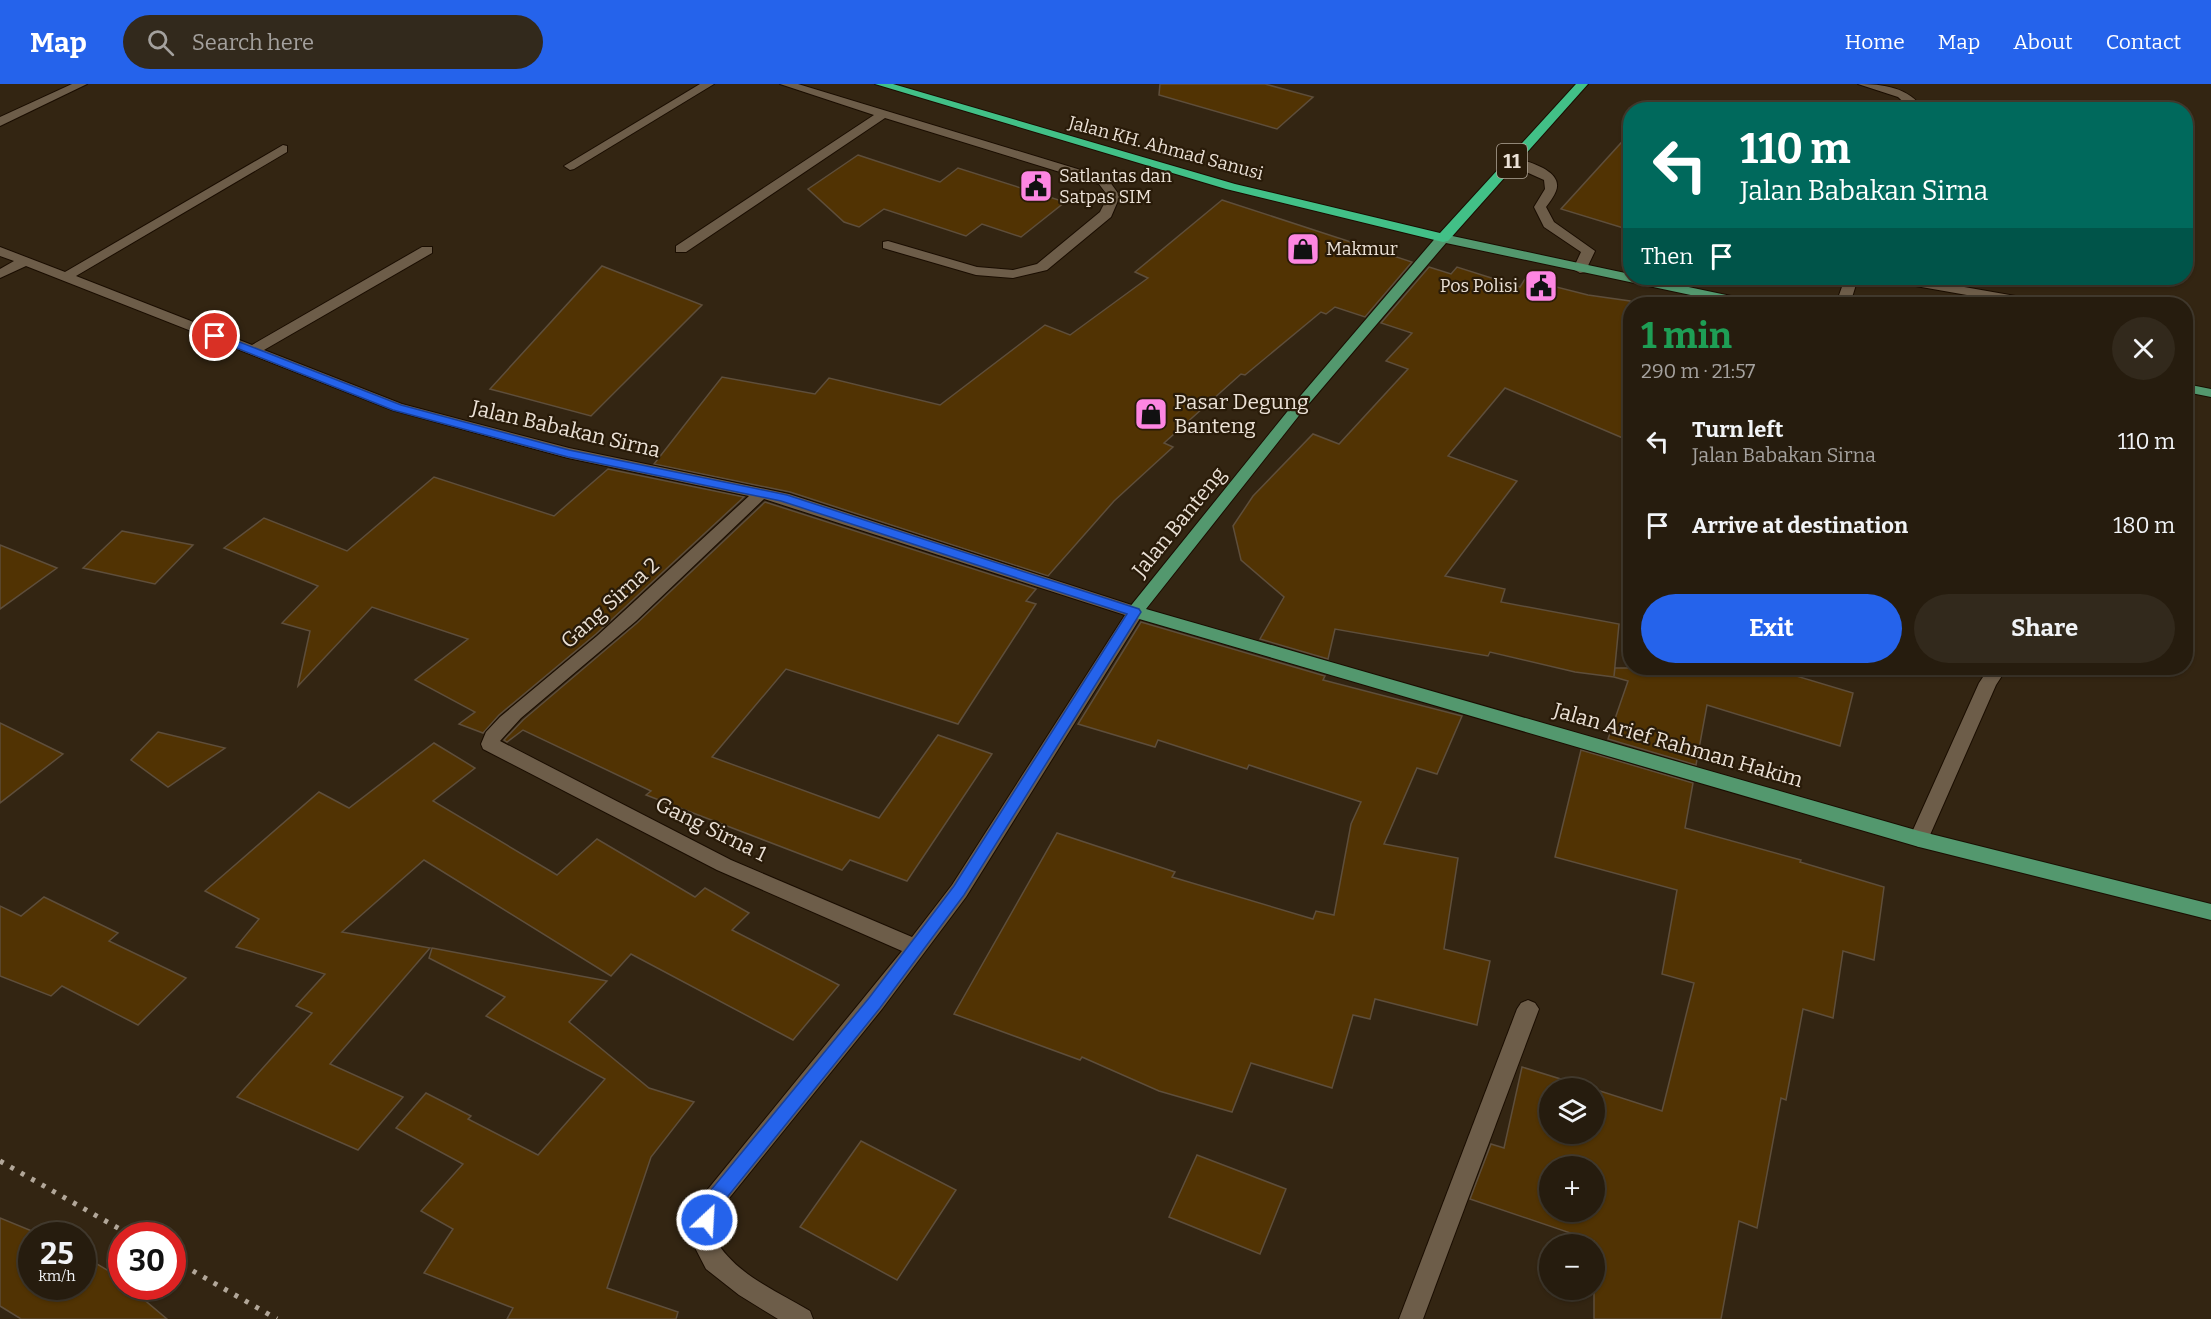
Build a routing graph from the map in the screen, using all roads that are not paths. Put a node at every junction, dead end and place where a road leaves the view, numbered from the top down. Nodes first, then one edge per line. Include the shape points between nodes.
1 (46, 84) edge
2 (81, 84) edge
3 (708, 84) edge
4 (786, 84) edge
5 (1582, 84) edge
6 (1864, 84) edge
7 (888, 85) edge
8 (65, 92) junction
9 (1912, 102) edge
10 (883, 114) junction
11 (0, 122) edge
12 (283, 149) dead end
13 (1512, 161) junction
14 (570, 166) dead end
15 (1443, 238) junction
16 (888, 245) dead end
17 (681, 249) dead end
18 (426, 250) dead end
19 (0, 251) edge
20 (25, 261) junction
21 (1580, 269) junction
22 (0, 274) edge
23 (64, 277) junction
24 (1623, 278) edge
25 (1658, 285) edge
26 (1932, 285) edge
27 (1716, 297) edge
28 (1999, 297) edge
29 (252, 351) junction
30 (2193, 389) edge
31 (2211, 393) edge
32 (761, 493) junction
33 (1135, 612) junction
34 (1993, 675) edge
35 (490, 744) joint
36 (1919, 839) junction
37 (2211, 912) edge
38 (916, 948) junction
39 (1528, 1009) dead end
40 (801, 1319) edge
41 (1411, 1319) edge

1 - 8 street
2 - 8 street
3 - 14 street
4 - 10 street
5 - 13 highway, 11
6 - 9 street via 1900,94
7 - 15 highway, Jalan KH. Ahmad Sanusi via 1019,127 1312,207
8 - 11 street
10 - 16 street via 1103,181 1114,196 1106,214 1042,267 1013,274 976,271
10 - 17 street
12 - 23 street
13 - 15 highway, 11
13 - 21 street via 1550,178 1551,189 1540,207 1549,224 1588,251
15 - 21 main road
15 - 33 main road, Jalan Banteng via 1296,410
18 - 29 street
19 - 20 street, Jalan Babakan Sirna
20 - 22 street
20 - 23 street, Jalan Babakan Sirna
21 - 24 main road
23 - 29 street, Jalan Babakan Sirna
25 - 27 main road
26 - 28 street
29 - 32 street, Jalan Babakan Sirna via 362,395 471,429
30 - 31 main road
32 - 33 street, Jalan Babakan Sirna
32 - 35 street, Gang Sirna 2 via 617,631 512,717 491,737
33 - 36 main road, Jalan Arief Rahman Hakim
33 - 38 street via 959,891
34 - 36 street
35 - 38 street, Gang Sirna 1 via 724,864
36 - 37 main road, Jalan Arief Rahman Hakim
38 - 40 street via 712,1202 702,1238 714,1261 747,1287
39 - 41 street

